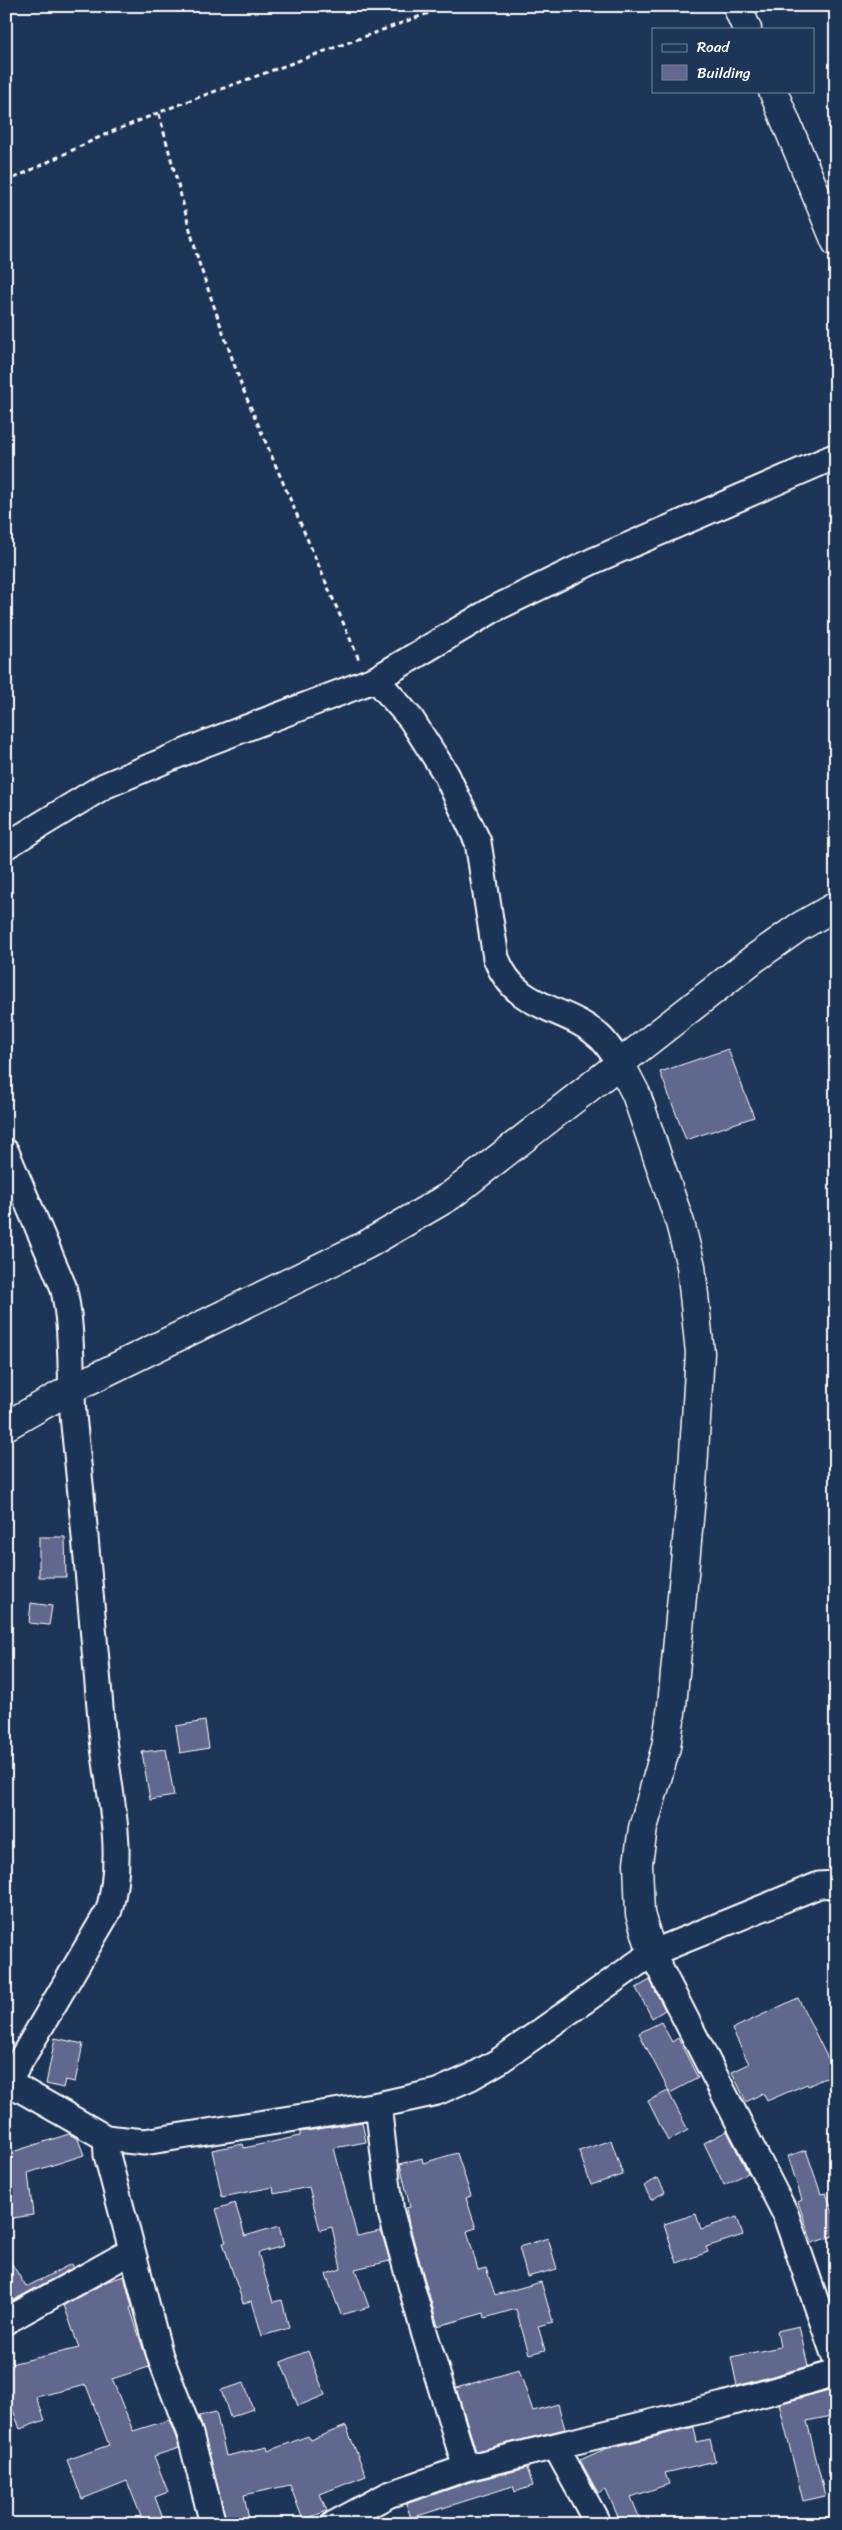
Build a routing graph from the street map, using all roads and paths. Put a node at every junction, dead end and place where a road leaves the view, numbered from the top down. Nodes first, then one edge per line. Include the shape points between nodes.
1 (448, 6) edge
2 (737, 6) edge
3 (747, 28) edge
4 (773, 92) edge
5 (158, 114) junction
6 (6, 182) edge
7 (836, 242) edge
8 (836, 456) edge
9 (372, 680) junction
10 (6, 846) edge
11 (836, 906) edge
12 (620, 1063) junction
13 (6, 1152) edge
14 (70, 1389) junction
15 (6, 1426) edge
16 (836, 1884) edge
17 (652, 1953) junction
18 (7, 2081) edge
19 (378, 2105) junction
20 (106, 2138) junction
21 (132, 2251) junction
22 (6, 2321) edge
23 (836, 2360) edge
24 (836, 2373) edge
25 (556, 2447) junction
26 (466, 2468) junction
27 (212, 2524) edge
28 (334, 2524) edge
29 (598, 2524) edge

1 - 5 path
2 - 3 street
4 - 7 street
5 - 6 path via 104,135
5 - 9 path via 199,263 242,387
8 - 9 street via 593,561 494,609
9 - 10 street via 104,786
9 - 12 street via 411,718 441,766 478,842 496,958 502,975 516,991 601,1038
11 - 12 street via 755,958
12 - 14 street via 450,1196 412,1220 366,1246
12 - 17 street via 636,1094 680,1223 691,1266 700,1353 692,1486 672,1706 666,1747 643,1828 638,1863 640,1914
13 - 14 street via 63,1286 70,1323
14 - 15 street
14 - 18 street via 118,1871 109,1910
16 - 17 street via 819,1885
17 - 19 street via 499,2061 471,2077 437,2092
17 - 23 street via 785,2213
18 - 20 street
19 - 20 street via 144,2142
19 - 26 street via 391,2213
20 - 21 street via 107,2155
21 - 22 street
21 - 27 street via 160,2356 190,2434
24 - 25 street
25 - 26 street
25 - 29 street
26 - 28 street via 388,2495

